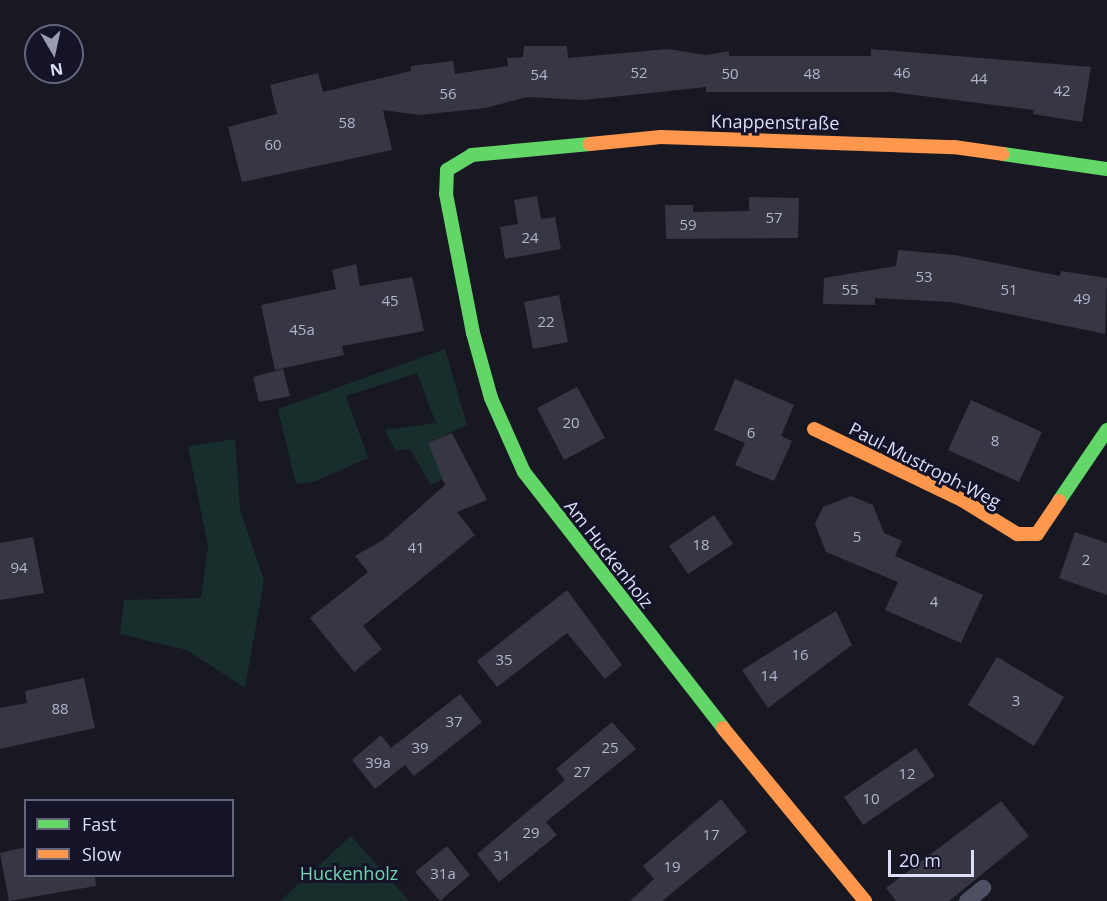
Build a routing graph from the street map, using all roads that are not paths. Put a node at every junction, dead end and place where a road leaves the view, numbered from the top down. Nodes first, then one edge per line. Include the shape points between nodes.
1 (1107, 169) edge
2 (447, 170) joint
3 (814, 429) dead end
4 (1107, 430) edge
5 (983, 888) dead end
6 (865, 901) edge
7 (967, 901) edge

1 - 2 street, Knappenstraße via 954,147 661,137 472,155
2 - 6 street, Am Huckenholz via 446,194 473,333 490,398 524,472 632,616
3 - 4 street, Paul-Mustroph-Weg via 962,500 1017,534 1037,534
5 - 7 lane

